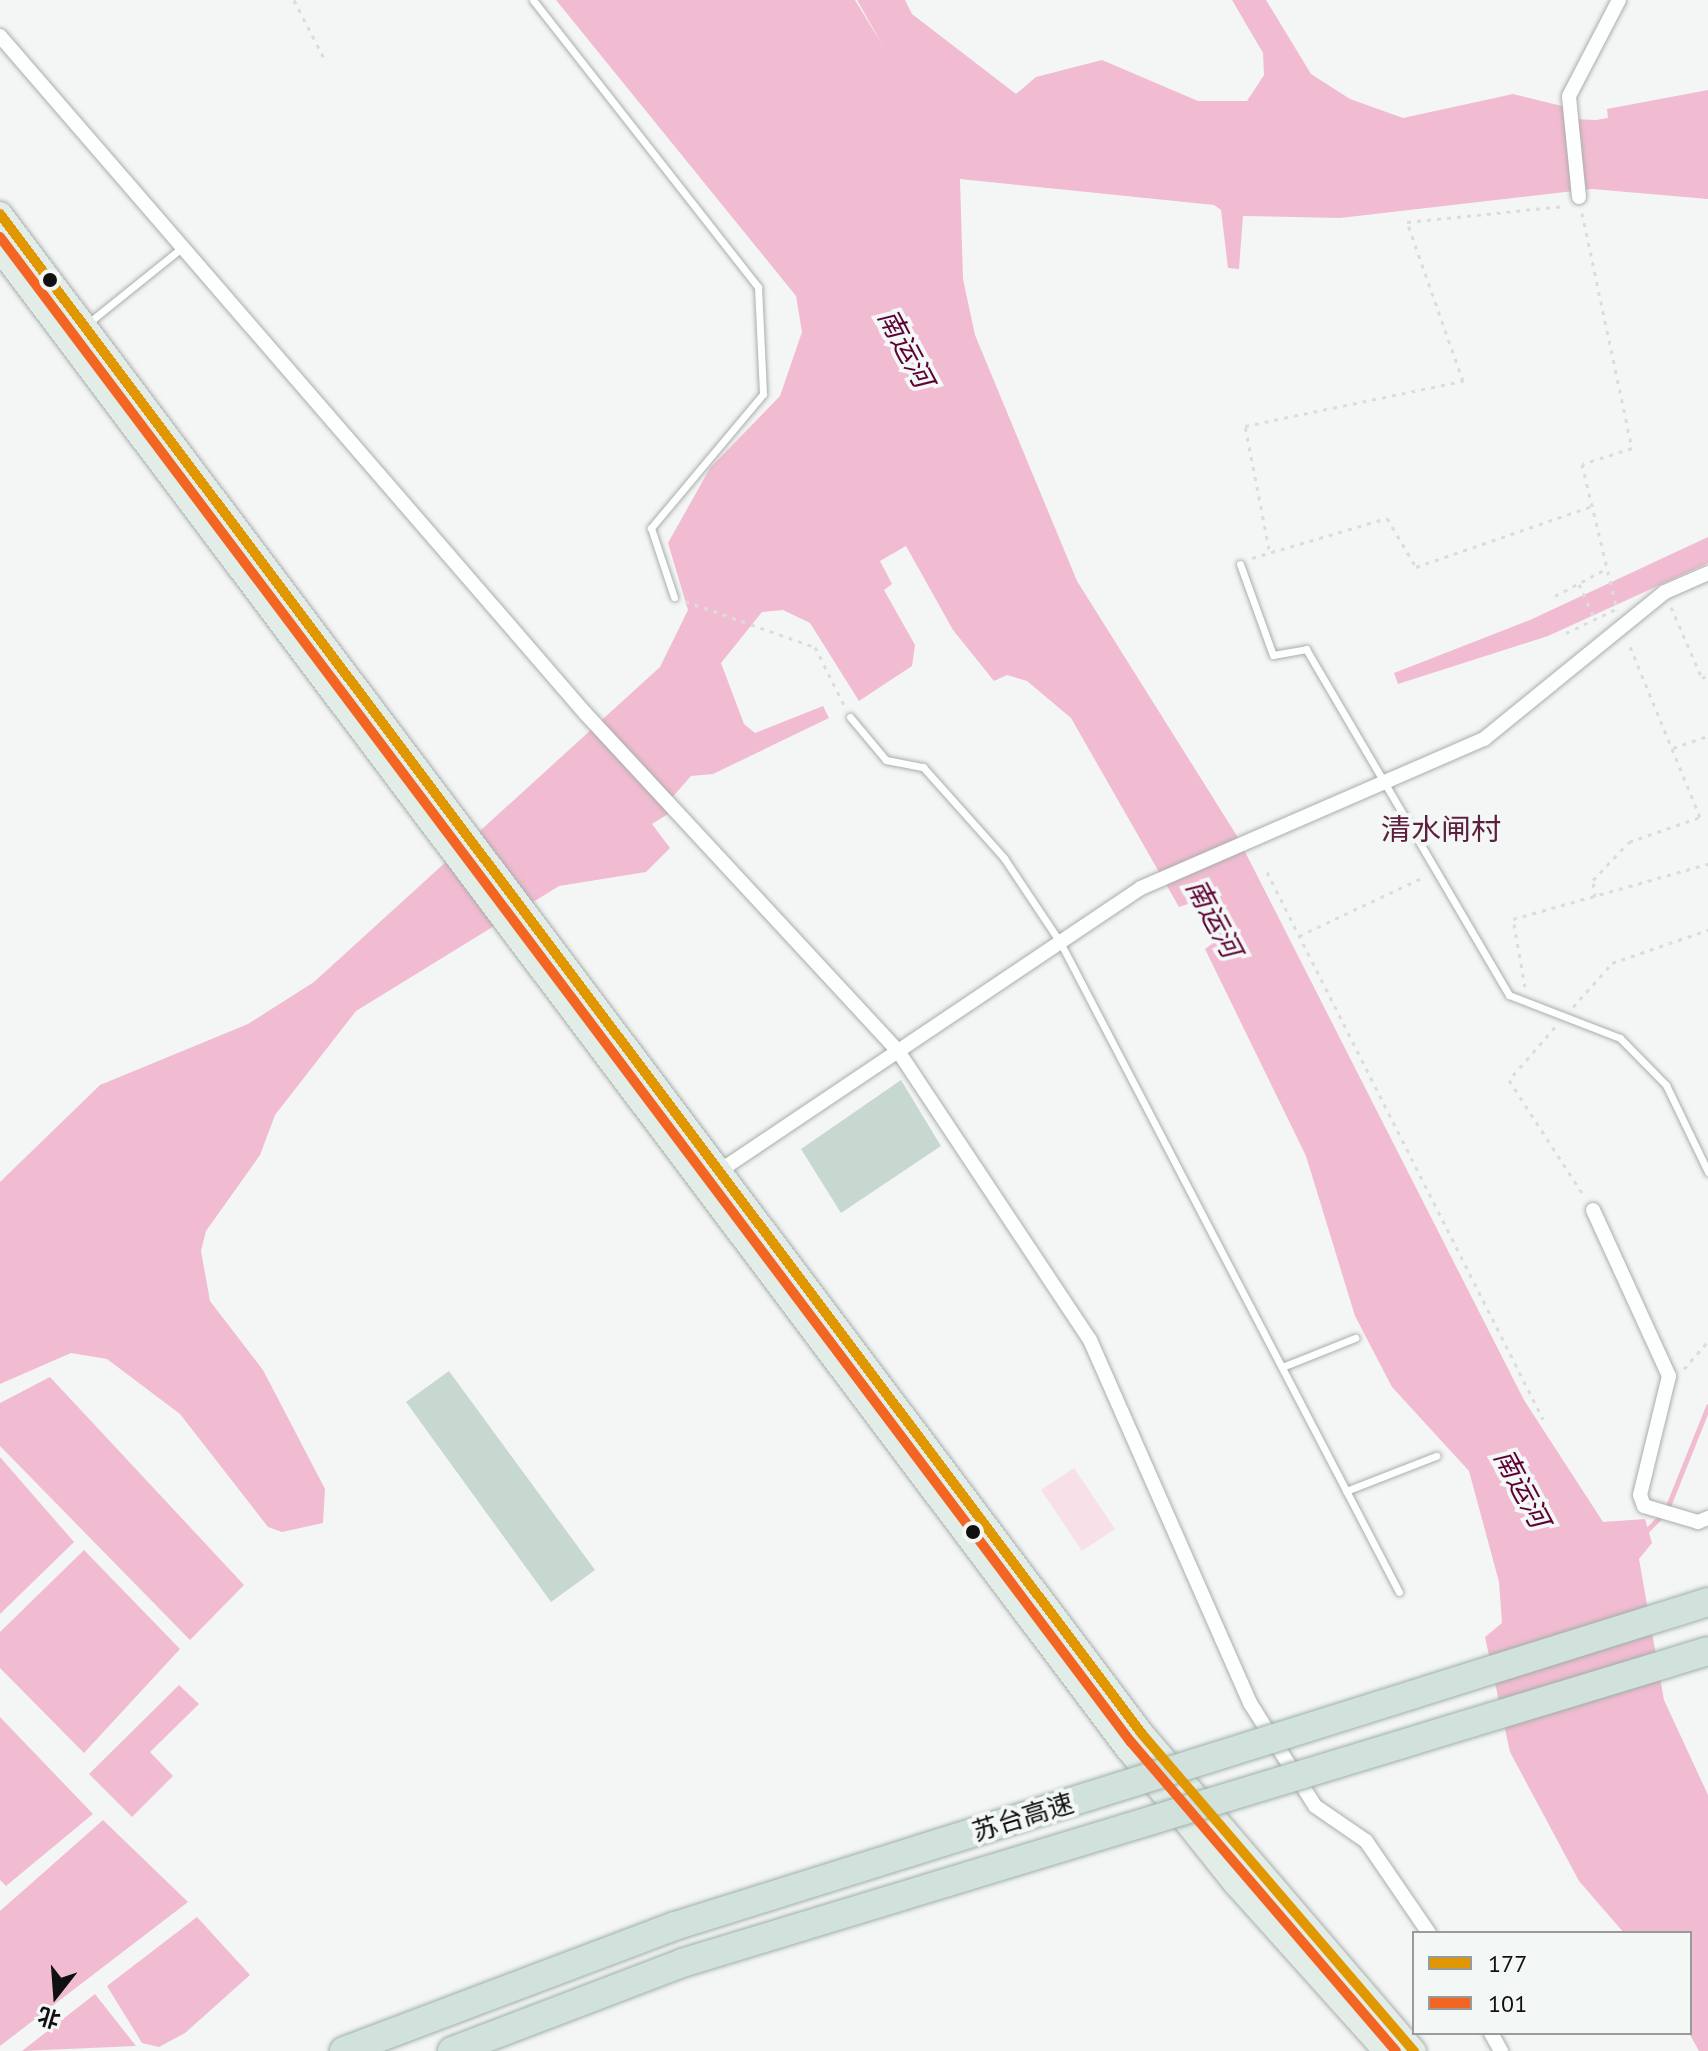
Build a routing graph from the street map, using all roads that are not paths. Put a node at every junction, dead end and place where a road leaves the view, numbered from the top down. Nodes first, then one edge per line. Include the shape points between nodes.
1 (533, 0) edge
2 (1619, 0) edge
3 (0, 36) edge
4 (1579, 197) dead end
5 (0, 214) edge
6 (0, 249) edge
7 (179, 250) junction
8 (76, 333) junction
9 (1240, 564) road end
10 (1708, 573) edge
11 (674, 597) road end
12 (850, 717) road end
13 (1385, 781) junction
14 (1060, 942) junction
15 (898, 1051) junction
16 (1708, 1172) edge
17 (709, 1178) junction
18 (1593, 1210) road end
19 (1355, 1338) dead end
20 (1282, 1367) junction
21 (1436, 1456) dead end
22 (1346, 1491) junction
23 (1708, 1518) edge
24 (1399, 1592) dead end
25 (1708, 1602) edge
26 (1708, 1651) edge
27 (1428, 1931) edge
28 (344, 2051) edge
29 (452, 2051) edge
30 (1386, 2051) edge
31 (1414, 2051) edge

1 - 11 lane via 758,287 763,394 651,528
2 - 4 street via 1569,96
3 - 7 street
5 - 8 main road
6 - 8 main road
7 - 8 lane
7 - 15 street via 678,818
8 - 17 main road
9 - 13 lane via 1273,655 1306,649
10 - 13 street via 1665,592 1484,739
12 - 14 lane via 886,760 923,767 1004,858
13 - 14 street via 1141,888
13 - 16 lane via 1509,995 1562,1020 1620,1038 1666,1085
14 - 15 street
14 - 20 lane
15 - 17 street
15 - 27 street via 1090,1340 1250,1703 1315,1806 1366,1841
17 - 30 main road via 1137,1761
17 - 31 main road via 1142,1734
18 - 23 street via 1669,1376 1640,1495 1644,1506 1675,1518
19 - 20 lane
20 - 22 lane
21 - 22 lane
22 - 24 lane
25 - 28 highway, 苏台高速, bridge via 675,1926
26 - 29 highway, 苏台高速, bridge via 682,1963

